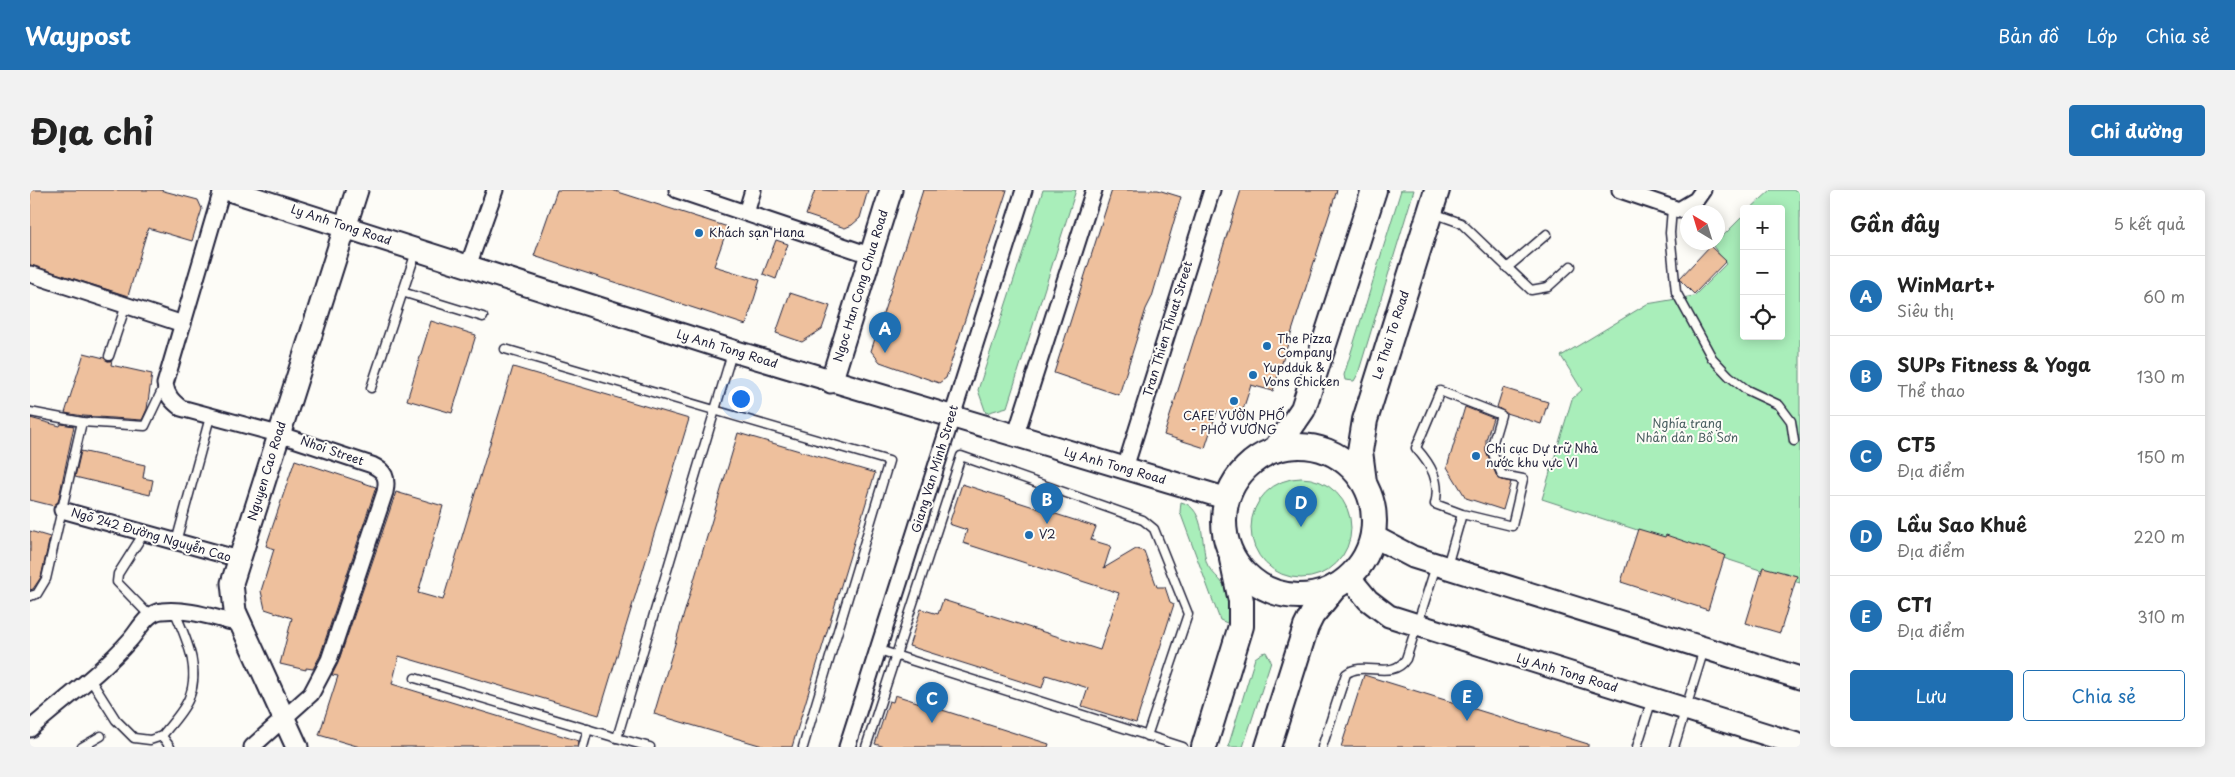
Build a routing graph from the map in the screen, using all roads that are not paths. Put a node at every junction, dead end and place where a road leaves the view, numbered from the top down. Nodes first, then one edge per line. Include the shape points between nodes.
1 (222, 190) edge
2 (229, 190) edge
3 (357, 190) edge
4 (495, 190) edge
5 (677, 190) edge
6 (754, 190) edge
7 (891, 190) edge
8 (1024, 190) edge
9 (1094, 190) edge
10 (1212, 190) edge
11 (1374, 190) edge
12 (1620, 190) edge
13 (1703, 190) edge
14 (1434, 201) edge
15 (1672, 209) junction
16 (746, 213) junction
17 (345, 226) junction
18 (1547, 234) dead end
19 (416, 250) junction
20 (870, 254) junction
21 (468, 266) junction
22 (1571, 266) dead end
23 (1508, 268) junction
24 (30, 274) edge
25 (402, 292) junction
26 (126, 305) junction
27 (483, 317) dead end
28 (183, 324) junction
29 (505, 349) dead end
30 (733, 351) junction
31 (109, 356) dead end
32 (831, 382) junction
33 (165, 384) junction
34 (371, 388) dead end
35 (715, 410) junction
36 (30, 412) edge
37 (210, 417) junction
38 (951, 418) junction
39 (82, 422) junction
40 (278, 434) junction
41 (1015, 437) junction
42 (1794, 441) dead end
43 (1275, 450) junction
44 (1125, 468) junction
45 (1364, 482) junction
46 (1228, 500) junction
47 (62, 510) junction
48 (1462, 514) junction
49 (144, 533) junction
50 (1373, 536) junction
51 (176, 542) junction
52 (1231, 553) junction
53 (239, 559) junction
54 (1441, 566) junction
55 (1342, 582) junction
56 (30, 596) edge
57 (175, 612) junction
58 (150, 616) junction
59 (241, 624) junction
60 (1416, 626) junction
61 (1704, 649) junction
62 (879, 650) junction
63 (895, 656) junction
64 (90, 678) junction
65 (415, 678) dead end
66 (1800, 678) edge
67 (1652, 699) junction
68 (1686, 710) junction
69 (283, 718) junction
70 (30, 729) edge
71 (588, 729) junction
72 (101, 736) dead end
73 (162, 736) junction
74 (1147, 736) junction
75 (617, 738) junction
76 (1800, 745) edge
77 (82, 747) edge
78 (170, 747) edge
79 (252, 747) edge
80 (297, 747) edge
81 (583, 747) edge
82 (650, 747) edge
83 (804, 747) edge
84 (847, 747) edge
85 (866, 747) edge
86 (1183, 747) edge
87 (1204, 747) edge
88 (1268, 747) edge
89 (1322, 747) edge
90 (1637, 747) edge
91 (1674, 747) edge

1 - 28 street
2 - 17 main road, Ly Anh Tong Road
3 - 17 main road, Nguyen Cao Road
4 - 21 street
5 - 16 street
6 - 16 street
7 - 20 main road, Ngoc Han Cong Chua Road
8 - 38 street, Giang Van Minh Street
9 - 41 street
10 - 44 street, Tran Thien Thuat Street
11 - 43 main road via 1303,409
12 - 15 street
13 - 15 street via 1687,207
14 - 23 lane
14 - 45 main road, Le Thai To Road via 1366,420 1360,451
15 - 42 lane via 1670,233 1676,292 1712,358 1747,390 1784,410 1791,421
16 - 20 street
17 - 19 main road, Ly Anh Tong Road
17 - 40 main road, Nguyen Cao Road
18 - 23 lane
19 - 21 main road, Ly Anh Tong Road
19 - 25 lane
20 - 32 main road, Ngoc Han Cong Chua Road
21 - 30 main road, Ly Anh Tong Road
22 - 23 lane via 1548,287 1531,290
24 - 26 street
25 - 27 lane
25 - 34 lane
26 - 28 street
26 - 31 lane
28 - 33 street
29 - 35 lane
30 - 32 main road, Ly Anh Tong Road
30 - 35 lane
32 - 38 main road, Ly Anh Tong Road
33 - 37 street, Nhoi Street via 172,401 181,408
33 - 39 lane via 145,426
35 - 75 lane
35 - 83 lane via 889,461
36 - 39 lane
37 - 40 street, Nhoi Street
37 - 51 lane
38 - 41 main road, Ly Anh Tong Road
38 - 62 street, Giang Van Minh Street
39 - 47 lane
40 - 53 main road, Nguyen Cao Road
40 - 69 street, Nhoi Street via 372,465 385,475 386,485 329,660 311,694
41 - 44 main road, Ly Anh Tong Road
43 - 45 main road via 1297,446 1320,449 1345,461
43 - 46 main road via 1245,469
44 - 46 main road, Ly Anh Tong Road
45 - 50 main road via 1374,511
46 - 52 main road via 1224,526
47 - 49 street, Ngõ 242 Đường Nguyễn Cao
47 - 56 lane via 46,579 38,594
48 - 48 lane via 1512,526 1523,479 1502,475 1491,449 1501,415 1440,391 1416,448 1435,476 1438,493 1435,504
48 - 54 lane
49 - 51 street, Ngõ 242 Đường Nguyễn Cao
49 - 58 lane via 118,574 117,582
50 - 54 main road via 1406,555
50 - 55 main road via 1364,560
51 - 53 street, Ngõ 242 Đường Nguyễn Cao
52 - 55 main road via 1249,577 1275,592 1311,595
52 - 87 main road via 1241,601 1241,626
53 - 59 main road, Nguyen Cao Road via 232,583 235,611
54 - 60 lane
54 - 61 main road
55 - 60 main road, Ly Anh Tong Road via 1387,615
55 - 88 main road via 1312,615 1306,627
57 - 58 street via 162,611
57 - 59 street
57 - 73 lane via 192,653 193,678 189,698
58 - 64 street
59 - 69 main road, Nguyen Cao Road
60 - 67 main road, Ly Anh Tong Road
60 - 89 lane via 1406,659 1399,667 1354,670 1346,674
61 - 66 main road
61 - 68 lane
62 - 63 lane
62 - 84 street, Giang Van Minh Street
63 - 74 lane
63 - 74 lane via 961,456 1143,520 1154,528 1188,614
63 - 85 lane
64 - 70 street
64 - 73 lane via 116,720 134,738 150,740
65 - 71 lane
67 - 68 main road, Ly Anh Tong Road
67 - 90 lane
68 - 76 main road, Ly Anh Tong Road
68 - 91 lane
69 - 79 street, Nhoi Street
69 - 80 main road, Nguyen Cao Road
71 - 75 lane
71 - 81 lane
72 - 77 lane
73 - 78 lane
74 - 86 lane
75 - 82 lane

